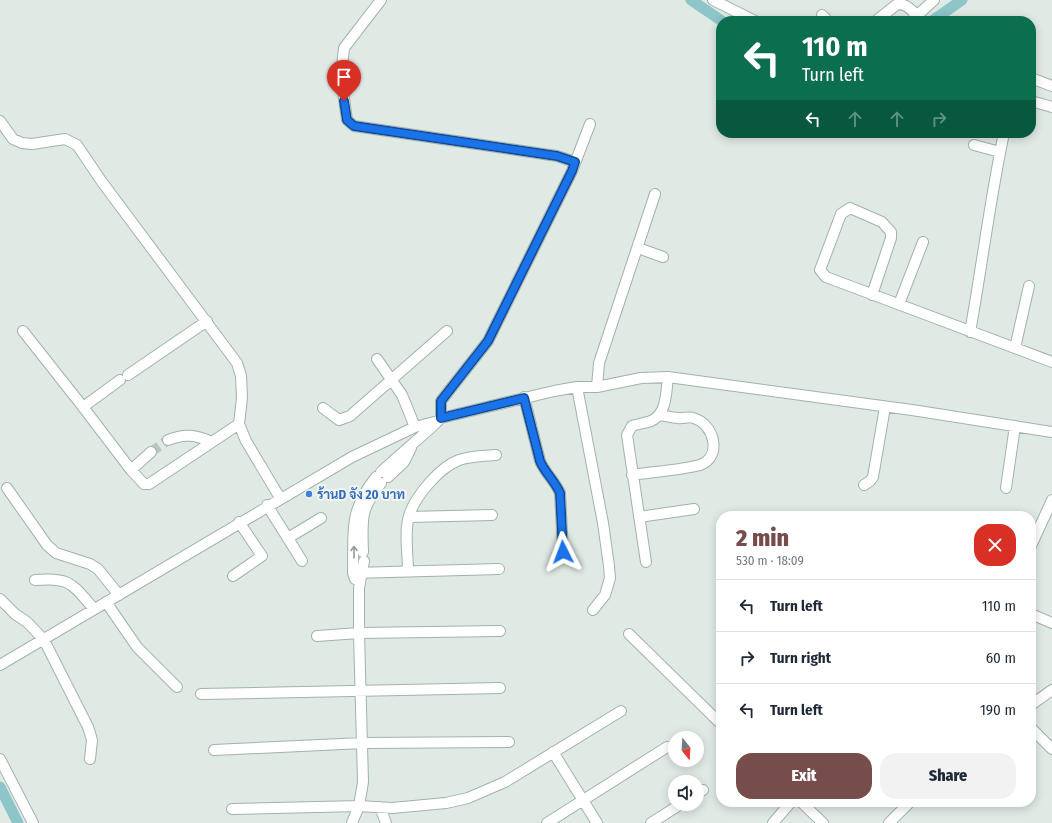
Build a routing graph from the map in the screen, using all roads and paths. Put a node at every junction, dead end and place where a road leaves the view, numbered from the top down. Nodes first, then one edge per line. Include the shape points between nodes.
1 (381, 0) edge
2 (713, 0) edge
3 (934, 0) edge
4 (745, 16) edge
5 (882, 16) edge
6 (912, 16) edge
7 (916, 16) edge
8 (1036, 80) edge
9 (1052, 86) edge
10 (1036, 102) edge
11 (1052, 107) edge
12 (0, 121) edge
13 (590, 124) dead end
14 (1003, 138) edge
15 (974, 145) dead end
16 (1000, 152) junction
17 (575, 162) junction
18 (655, 194) dead end
19 (923, 242) dead end
20 (638, 248) junction
21 (663, 257) dead end
22 (1029, 286) dead end
23 (872, 295) junction
24 (899, 304) junction
25 (207, 321) junction
26 (23, 331) dead end
27 (447, 331) dead end
28 (970, 332) junction
29 (1015, 348) junction
30 (377, 359) dead end
31 (1052, 362) edge
32 (668, 377) junction
33 (393, 379) junction
34 (577, 387) junction
35 (597, 388) junction
36 (524, 398) junction
37 (83, 407) junction
38 (885, 407) junction
39 (323, 408) dead end
40 (660, 415) junction
41 (440, 420) junction
42 (239, 424) junction
43 (1015, 426) junction
44 (415, 427) junction
45 (1052, 432) edge
46 (168, 440) tunnel mouth
47 (212, 442) junction
48 (151, 452) tunnel mouth
49 (496, 455) dead end
50 (131, 470) junction
51 (632, 476) junction
52 (864, 485) dead end
53 (8, 488) dead end
54 (1006, 488) dead end
55 (280, 498) junction
56 (1052, 500) edge
57 (267, 505) junction
58 (694, 509) dead end
59 (359, 514) junction
60 (492, 515) dead end
61 (409, 517) junction
62 (639, 517) junction
63 (321, 518) dead end
64 (239, 522) junction
65 (1036, 535) edge
66 (288, 538) junction
67 (563, 552) dead end
68 (302, 561) dead end
69 (646, 562) dead end
70 (499, 569) dead end
71 (408, 571) junction
72 (358, 573) junction
73 (233, 576) dead end
74 (35, 580) dead end
75 (119, 594) junction
76 (0, 599) edge
77 (106, 602) junction
78 (94, 609) junction
79 (593, 610) dead end
80 (1036, 616) edge
81 (1052, 623) edge
82 (500, 631) dead end
83 (359, 632) junction
84 (629, 634) dead end
85 (317, 636) dead end
86 (44, 640) junction
87 (0, 665) edge
88 (177, 687) dead end
89 (500, 688) dead end
90 (1052, 690) edge
91 (361, 691) junction
92 (201, 694) dead end
93 (1036, 701) edge
94 (621, 711) dead end
95 (716, 719) edge
96 (1036, 733) edge
97 (508, 742) dead end
98 (363, 743) junction
99 (667, 747) dead end
100 (214, 750) dead end
101 (1052, 750) edge
102 (553, 752) junction
103 (90, 758) dead end
104 (0, 759) edge
105 (583, 800) junction
106 (359, 806) junction
107 (380, 807) junction
108 (786, 807) edge
109 (806, 807) edge
110 (905, 807) edge
111 (232, 809) dead end
112 (671, 811) edge
113 (33, 823) edge
114 (352, 823) edge
115 (386, 823) edge
116 (547, 823) edge
117 (598, 823) edge
118 (651, 823) edge
119 (773, 823) edge
120 (823, 823) edge
121 (889, 823) edge

1 - 17 street via 344,48 341,76 347,120 350,124 557,156
2 - 4 street
3 - 7 street
5 - 6 street via 896,5 903,4
8 - 9 street
10 - 11 street
12 - 25 street via 13,139 22,143 65,139 78,145 102,182
13 - 17 street
14 - 16 street
15 - 16 street
16 - 28 street
17 - 41 street via 488,341 441,401
18 - 20 street
19 - 24 street
20 - 21 street
20 - 35 street via 600,363
22 - 29 street
23 - 23 street via 826,277 820,270 841,214 850,208 890,228 891,238
23 - 24 street
24 - 28 street
25 - 37 street
25 - 42 street via 239,368 242,398
26 - 37 street
27 - 33 street
28 - 29 street
29 - 31 street
30 - 33 street
32 - 35 street via 641,378
32 - 38 street
32 - 40 street via 666,398
33 - 39 street via 344,420 335,418
33 - 44 street
34 - 35 street
34 - 36 street
34 - 79 street via 603,523 610,578 605,595
36 - 41 street
36 - 67 street via 543,469 560,493
37 - 50 street
38 - 43 street
38 - 52 street via 873,477
40 - 51 street via 629,429 627,435
40 - 51 street via 699,420 712,436 714,447 710,458 701,464
41 - 44 street
41 - 59 street via 412,446 396,456
42 - 47 street
42 - 55 street via 246,441
43 - 45 street
43 - 54 street
44 - 55 street via 352,457
46 - 47 street via 192,435
47 - 50 street via 147,484
48 - 50 street
49 - 61 street via 468,457 448,467 418,498
51 - 62 street
53 - 75 street via 47,546 56,553 98,569
55 - 57 street
56 - 65 street
57 - 64 street
57 - 66 street
58 - 62 street
72 -> 59 street
59 - 72 street via 363,556
60 - 61 street
61 - 71 street
62 - 69 street
63 - 66 street
64 - 73 street via 262,556
64 - 75 street
66 - 68 street
70 - 71 street
71 - 72 street
72 - 83 street
74 - 78 street via 55,578 71,584
75 - 77 street
76 - 86 street
77 - 78 street
77 - 88 street via 137,647
78 - 86 street
80 - 81 street
82 - 83 street
83 - 85 street
83 - 91 street
84 - 95 street
86 - 87 street
86 - 103 street via 88,727 92,740
89 - 91 street
90 - 93 street
91 - 92 street
91 - 98 street
94 - 102 street
96 - 101 street
97 - 98 street
98 - 100 street
98 - 106 street via 363,782
99 - 105 street
102 - 105 street
102 - 107 street via 505,782 468,798 422,806
104 - 113 street
105 - 116 street
105 - 117 street
106 - 107 street
106 - 111 street
106 - 114 street
107 - 115 street
108 - 119 street
109 - 120 street
110 - 121 street
112 - 118 street

